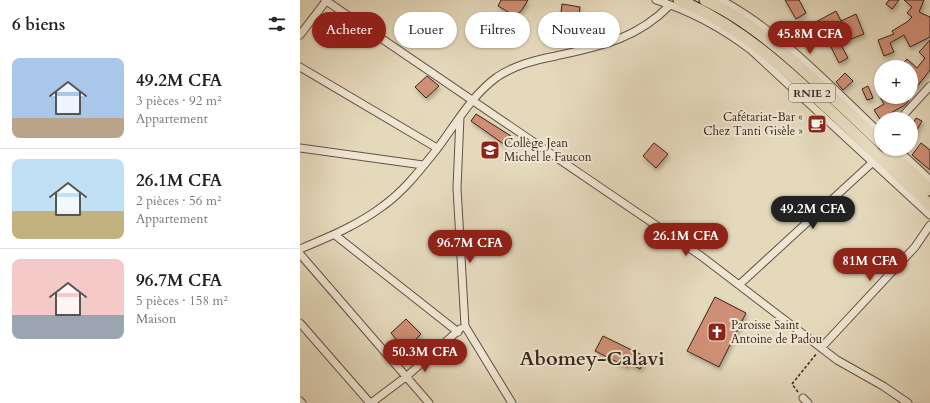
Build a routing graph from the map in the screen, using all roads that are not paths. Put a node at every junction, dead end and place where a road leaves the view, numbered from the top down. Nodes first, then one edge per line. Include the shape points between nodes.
1 (325, 0) edge
2 (656, 0) edge
3 (705, 0) edge
4 (721, 0) edge
5 (674, 2) edge
6 (300, 35) edge
7 (300, 67) edge
8 (930, 86) edge
9 (472, 100) junction
10 (906, 112) edge
11 (460, 117) junction
12 (874, 128) edge
13 (874, 137) edge
14 (300, 148) edge
15 (437, 148) junction
16 (894, 156) edge
17 (904, 156) edge
18 (874, 161) junction
19 (423, 165) junction
20 (930, 180) edge
21 (930, 190) edge
22 (930, 205) edge
23 (930, 215) edge
24 (930, 225) edge
25 (335, 235) junction
26 (300, 250) edge
27 (300, 254) edge
28 (740, 284) junction
29 (300, 323) edge
30 (465, 326) junction
31 (458, 332) junction
32 (821, 348) junction
33 (407, 376) junction
34 (371, 403) edge
35 (429, 403) edge
36 (512, 403) edge
37 (908, 403) edge

1 - 6 street
1 - 9 street
2 - 5 street
3 - 13 highway, RNIE 2 / RNIE 2 via 733,15 772,43
4 - 12 street via 773,35
5 - 9 street via 649,23 625,37 509,70 488,84
5 - 18 street via 738,40 764,60
5 - 22 highway, RNIE 2 / RNIE 2 via 710,14 766,53
7 - 15 street
8 - 10 street
9 - 11 street
9 - 28 street
11 - 15 street
11 - 30 street via 457,188
14 - 19 street
15 - 19 street
16 - 21 highway
17 - 20 street
18 - 23 street
18 - 28 street
19 - 25 street via 384,206
24 - 32 street via 915,247
25 - 26 street
25 - 31 street
27 - 33 street
28 - 32 street
29 - 34 street
30 - 31 street
30 - 36 street
31 - 33 street
32 - 37 street
33 - 34 street
33 - 35 street

